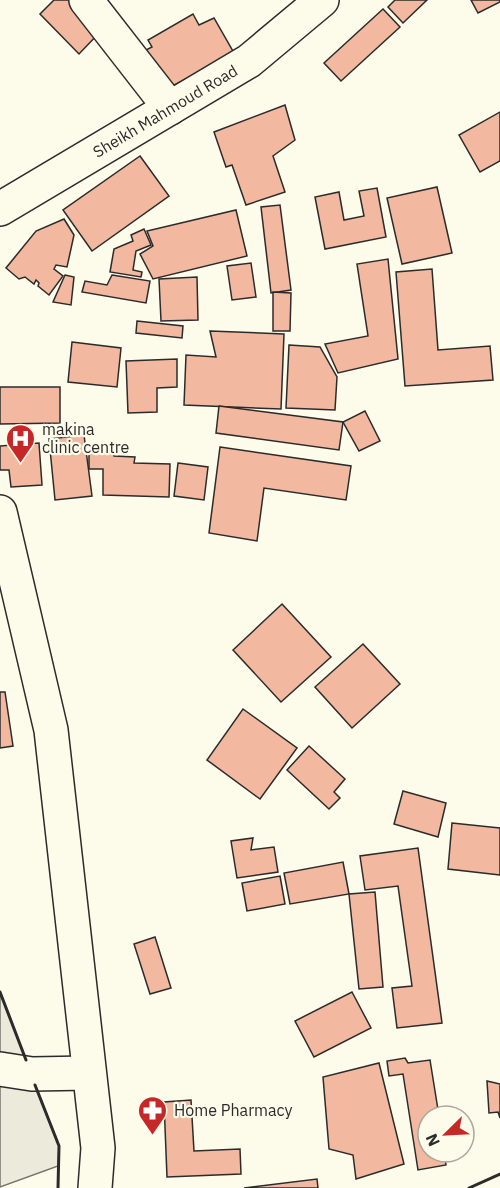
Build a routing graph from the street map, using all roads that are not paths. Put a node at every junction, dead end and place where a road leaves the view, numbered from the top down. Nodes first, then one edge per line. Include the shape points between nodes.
1 (86, 0) edge
2 (322, 0) edge
3 (170, 108) junction
4 (0, 209) edge
5 (0, 513) edge
6 (0, 1068) edge
7 (89, 1073) junction
8 (95, 1188) edge

1 - 3 street
2 - 3 street, Sheikh Mahmoud Road via 249,61
3 - 4 street, Sheikh Mahmoud Road
5 - 7 street via 51,730
6 - 7 street via 32,1074
7 - 8 street via 98,1148

